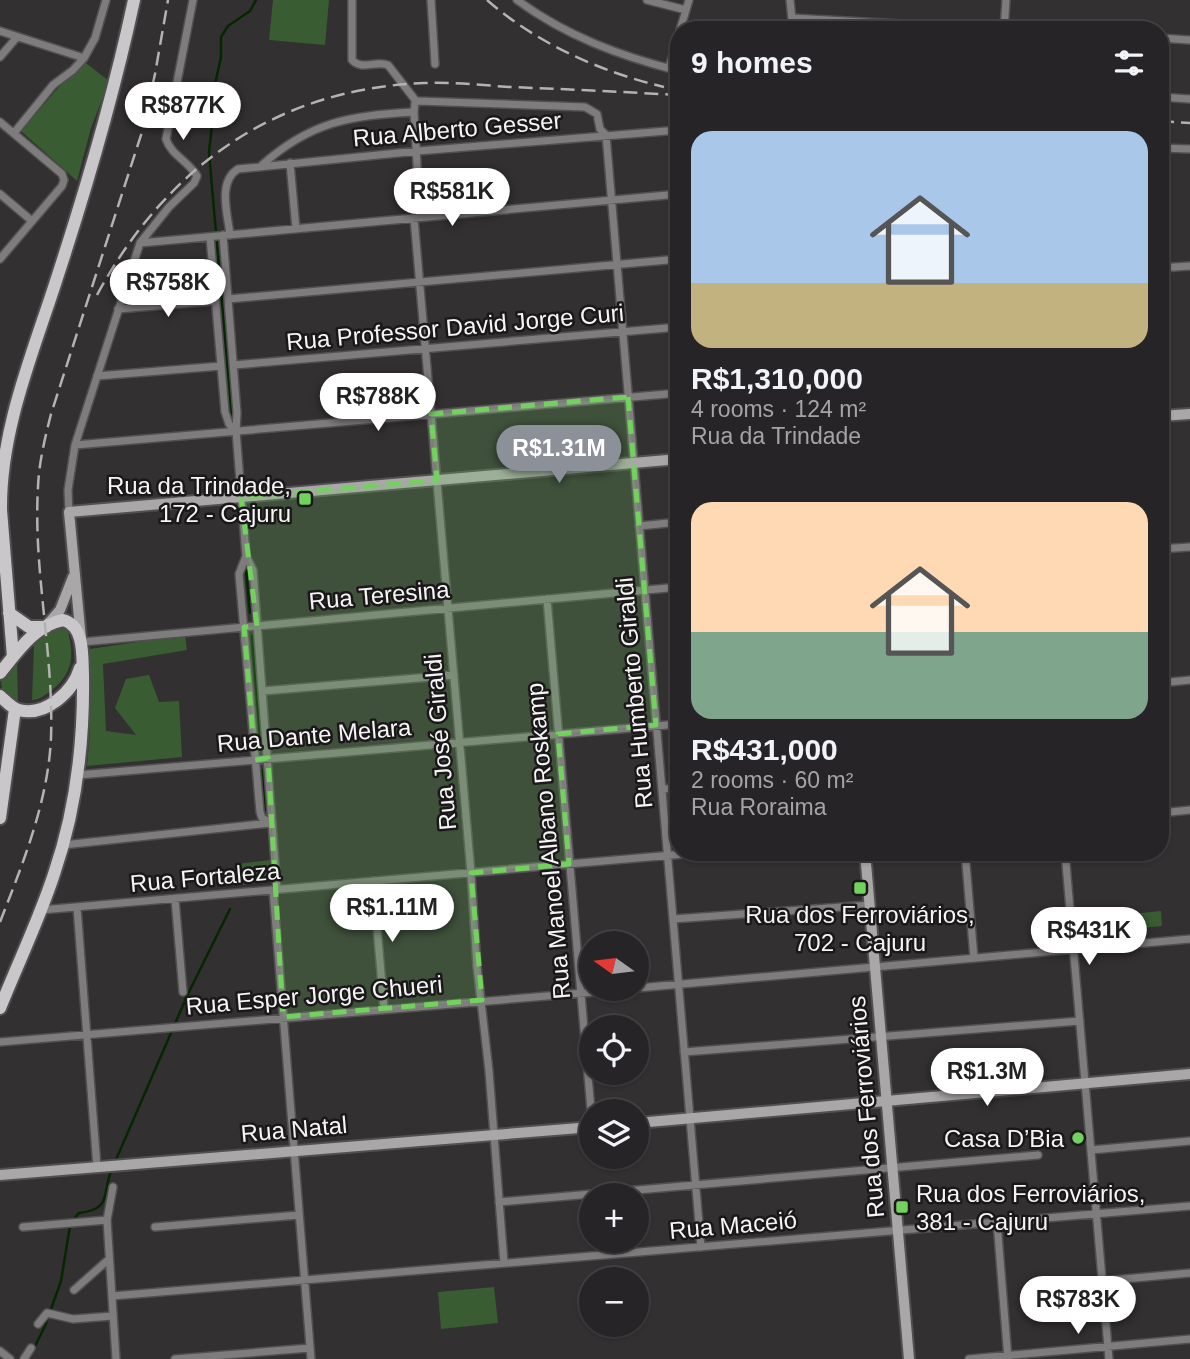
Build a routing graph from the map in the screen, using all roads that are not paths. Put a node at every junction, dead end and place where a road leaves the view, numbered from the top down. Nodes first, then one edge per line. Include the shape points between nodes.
1 (106, 0) edge
2 (134, 0) edge
3 (193, 0) edge
4 (352, 0) edge
5 (431, 0) edge
6 (517, 0) edge
7 (647, 0) edge
8 (689, 0) edge
9 (790, 0) edge
10 (1006, 0) edge
11 (529, 4) edge
12 (686, 10) junction
13 (792, 18) junction
14 (683, 21) edge
15 (792, 21) edge
16 (845, 21) edge
17 (1005, 21) edge
18 (0, 31) edge
19 (17, 37) junction
20 (1169, 39) edge
21 (1190, 40) edge
22 (0, 57) edge
23 (83, 58) junction
24 (435, 64) dead end
25 (670, 65) edge
26 (669, 68) joint
27 (1169, 98) edge
28 (1190, 99) edge
29 (416, 101) junction
30 (414, 112) junction
31 (0, 122) edge
32 (670, 131) edge
33 (14, 133) junction
34 (606, 135) junction
35 (1169, 148) edge
36 (1190, 149) edge
37 (418, 151) junction
38 (290, 163) junction
39 (262, 165) junction
40 (0, 194) edge
41 (670, 195) edge
42 (612, 200) junction
43 (417, 218) junction
44 (32, 221) junction
45 (296, 229) junction
46 (227, 235) junction
47 (210, 237) junction
48 (140, 243) junction
49 (0, 259) edge
50 (670, 260) edge
51 (617, 265) junction
52 (1190, 266) edge
53 (1169, 267) edge
54 (420, 282) junction
55 (229, 299) junction
56 (215, 301) junction
57 (118, 309) junction
58 (670, 328) edge
59 (623, 332) junction
60 (425, 348) junction
61 (234, 365) junction
62 (221, 366) junction
63 (97, 376) junction
64 (670, 394) edge
65 (628, 397) junction
66 (431, 414) junction
67 (1190, 414) edge
68 (1169, 415) edge
69 (5, 426) edge
70 (236, 431) junction
71 (75, 444) junction
72 (670, 460) edge
73 (634, 463) junction
74 (2, 466) edge
75 (437, 480) junction
76 (241, 497) junction
77 (69, 512) junction
78 (670, 523) edge
79 (639, 526) junction
80 (1190, 547) edge
81 (1169, 548) edge
82 (74, 556) junction
83 (246, 556) junction
84 (670, 588) edge
85 (645, 590) junction
86 (547, 599) junction
87 (448, 608) junction
88 (9, 613) junction
89 (257, 626) junction
90 (46, 627) junction
91 (244, 627) junction
92 (82, 642) junction
93 (13, 657) junction
94 (82, 657) junction
95 (0, 673) edge
96 (454, 675) junction
97 (1190, 680) edge
98 (1169, 681) edge
99 (262, 691) junction
100 (0, 696) edge
101 (15, 709) junction
102 (670, 725) edge
103 (656, 726) junction
104 (558, 734) junction
105 (460, 742) junction
106 (268, 758) junction
107 (256, 760) junction
108 (78, 775) junction
109 (662, 789) junction
110 (670, 789) edge
111 (1190, 810) edge
112 (1169, 812) edge
113 (0, 818) edge
114 (271, 823) junction
115 (63, 845) junction
116 (667, 856) junction
117 (670, 856) edge
118 (866, 861) edge
119 (966, 861) edge
120 (1066, 861) edge
121 (569, 864) junction
122 (471, 873) junction
123 (373, 881) junction
124 (275, 890) junction
125 (175, 899) junction
126 (870, 905) junction
127 (77, 907) junction
128 (41, 910) junction
129 (673, 919) junction
130 (1190, 939) edge
131 (1074, 950) junction
132 (974, 958) junction
133 (875, 967) junction
134 (579, 981) edge
135 (678, 985) junction
136 (649, 987) edge
137 (183, 992) dead end
138 (579, 993) edge
139 (482, 1000) junction
140 (581, 1001) edge
141 (0, 1007) edge
142 (384, 1008) junction
143 (283, 1017) junction
144 (1080, 1021) junction
145 (87, 1034) junction
146 (881, 1037) junction
147 (0, 1042) edge
148 (684, 1052) junction
149 (1190, 1074) edge
150 (1085, 1083) junction
151 (590, 1099) edge
152 (887, 1101) junction
153 (690, 1118) junction
154 (649, 1122) edge
155 (579, 1125) edge
156 (493, 1135) junction
157 (1190, 1140) edge
158 (294, 1150) junction
159 (1091, 1150) junction
160 (1038, 1155) dead end
161 (106, 1166) junction
162 (892, 1166) junction
163 (0, 1175) edge
164 (695, 1183) junction
165 (113, 1187) dead end
166 (499, 1202) junction
167 (1190, 1206) edge
168 (1096, 1214) junction
169 (299, 1215) junction
170 (107, 1220) junction
171 (997, 1222) junction
172 (23, 1227) dead end
173 (155, 1227) dead end
174 (898, 1230) junction
175 (701, 1247) junction
176 (109, 1259) junction
177 (504, 1263) junction
178 (1190, 1273) edge
179 (304, 1280) junction
180 (1102, 1281) junction
181 (74, 1290) dead end
182 (112, 1296) junction
183 (113, 1316) junction
184 (38, 1324) dead end
185 (1190, 1339) edge
186 (31, 1348) dead end
187 (310, 1348) junction
188 (1108, 1348) junction
189 (0, 1351) edge
190 (1008, 1358) edge
191 (10, 1359) edge
192 (24, 1359) edge
193 (116, 1359) edge
194 (175, 1359) edge
195 (311, 1359) edge
196 (909, 1359) edge
197 (969, 1359) edge
198 (1108, 1359) edge

1 - 23 street via 95,38
2 - 69 main road via 86,187
3 - 48 street via 166,139 197,176
4 - 29 street via 352,60 361,65 388,65
5 - 24 street
6 - 11 street
7 - 12 street
8 - 12 street
9 - 13 street
10 - 17 street
11 - 26 street via 587,42
12 - 14 street
13 - 15 street
13 - 16 street
18 - 19 street
19 - 22 street
19 - 23 street
20 - 21 street
23 - 33 street via 53,85
25 - 26 street
27 - 28 street
29 - 30 street, Rua José Giraldi
29 - 34 street via 585,107 597,114 600,130
30 - 37 street, Rua José Giraldi
30 - 39 street via 334,122 292,142
31 - 33 street
32 - 34 street, Rua Alberto Gesser
33 - 44 street via 64,180
34 - 37 street, Rua Alberto Gesser
34 - 42 street, Rua Humberto Giraldi
35 - 36 street
37 - 38 street, Rua Alberto Gesser
37 - 43 street, Rua José Giraldi
38 - 39 street, Rua Alberto Gesser
38 - 45 street
39 - 46 street, Rua Alberto Gesser via 232,174 226,187
40 - 44 street
41 - 42 street
42 - 43 street
42 - 51 street, Rua Humberto Giraldi
43 - 45 street
43 - 54 street, Rua José Giraldi
44 - 49 street
45 - 46 street
46 - 47 street
46 - 55 street
47 - 48 street
47 - 56 street
48 - 57 street
50 - 51 street
51 - 54 street
51 - 59 street, Rua Humberto Giraldi
52 - 53 street
54 - 55 street
54 - 60 street, Rua José Giraldi
55 - 61 street
56 - 57 street
56 - 62 street
57 - 63 street
58 - 59 street, Rua Professor David Jorge Curi
59 - 60 street, Rua Professor David Jorge Curi
59 - 65 street, Rua Humberto Giraldi
60 - 61 street, Rua Professor David Jorge Curi
60 - 66 street, Rua José Giraldi
61 - 70 street
62 - 63 street
62 - 70 street via 226,419
63 - 71 street
64 - 65 street
65 - 66 street
65 - 73 street, Rua Humberto Giraldi
66 - 70 street
66 - 75 street, Rua José Giraldi
67 - 68 street
69 - 74 main road
70 - 71 street
70 - 76 street
71 - 77 street
72 - 73 street
73 - 75 street
73 - 79 street, Rua Humberto Giraldi
74 - 88 main road
75 - 76 street
75 - 87 street, Rua José Giraldi
76 - 77 street
76 - 83 street
77 - 82 street
78 - 79 street
79 - 85 street, Rua Humberto Giraldi
80 - 81 street
82 - 90 street via 66,599
82 - 92 street
83 - 89 street via 253,570
83 - 91 street via 239,574
84 - 85 street, Rua Teresina
85 - 86 street, Rua Teresina
85 - 103 street, Rua Humberto Giraldi
86 - 87 street, Rua Teresina
86 - 104 street, Rua Manoel Albano Roskamp
87 - 89 street, Rua Teresina
87 - 96 street, Rua José Giraldi
88 - 90 main road via 29,627
88 - 93 main road
89 - 91 street, Rua Teresina
89 - 99 street
90 - 92 main road via 68,621
90 - 93 main road
91 - 92 street, Rua Teresina
91 - 107 street
92 - 94 main road
93 - 95 main road
94 - 101 main road via 74,683 50,704 33,711
94 - 108 main road
96 - 99 street
96 - 105 street, Rua José Giraldi
97 - 98 street
99 - 106 street
100 - 101 main road
101 - 113 main road
102 - 103 street, Rua Dante Melara
103 - 104 street, Rua Dante Melara
103 - 109 street, Rua Humberto Giraldi
104 - 105 street, Rua Dante Melara
104 - 121 street, Rua Manoel Albano Roskamp
105 - 106 street, Rua Dante Melara
105 - 122 street, Rua José Giraldi
106 - 107 street, Rua Dante Melara
106 - 114 street
107 - 108 street, Rua Dante Melara
107 - 114 street via 260,812
108 - 115 main road
109 - 110 street
109 - 116 street, Rua Humberto Giraldi
111 - 112 street
114 - 115 street
114 - 124 street
115 - 128 main road
116 - 117 street, Rua Fortaleza
116 - 121 street, Rua Fortaleza
116 - 129 street, Rua Humberto Giraldi
118 - 126 street, Rua dos Ferroviários
119 - 132 street
120 - 131 street
121 - 122 street, Rua Fortaleza
121 - 134 street, Rua Manoel Albano Roskamp
122 - 123 street, Rua Fortaleza
122 - 139 street, Rua José Giraldi
123 - 124 street, Rua Fortaleza
123 - 142 street
124 - 125 street, Rua Fortaleza
124 - 143 street
125 - 127 street, Rua Fortaleza
125 - 137 street
126 - 129 street
126 - 133 street, Rua dos Ferroviários
127 - 128 street, Rua Fortaleza
127 - 145 street
128 - 141 main road
129 - 135 street, Rua Humberto Giraldi
130 - 131 street
131 - 132 street
131 - 144 street
132 - 133 street
133 - 135 street
133 - 146 street, Rua dos Ferroviários
135 - 136 street
135 - 148 street, Rua Humberto Giraldi
138 - 139 street, Rua Esper Jorge Chueri
139 - 142 street, Rua Esper Jorge Chueri
139 - 156 street, Rua José Giraldi
140 - 151 street, Rua Manoel Albano Roskamp
142 - 143 street, Rua Esper Jorge Chueri
143 - 145 street, Rua Esper Jorge Chueri
143 - 158 street
144 - 146 street
144 - 150 street
145 - 147 street, Rua Esper Jorge Chueri
145 - 161 street
146 - 148 street
146 - 152 street, Rua dos Ferroviários
148 - 153 street, Rua Humberto Giraldi
149 - 150 street
150 - 152 street
150 - 159 street
152 - 153 street
152 - 162 street, Rua dos Ferroviários
153 - 154 street
153 - 164 street, Rua Humberto Giraldi
155 - 156 street, Rua Natal
156 - 158 street, Rua Natal
156 - 166 street, Rua José Giraldi
157 - 159 street
158 - 161 street, Rua Natal
158 - 169 street
159 - 168 street
160 - 162 street
161 - 163 street, Rua Natal
162 - 164 street
162 - 174 street, Rua dos Ferroviários
164 - 166 street
164 - 175 street, Rua Humberto Giraldi
165 - 170 street
166 - 177 street, Rua José Giraldi
167 - 168 street, Rua Maceió
168 - 171 street, Rua Maceió
168 - 180 street
169 - 173 street
169 - 179 street
170 - 172 street
170 - 176 street
171 - 174 street, Rua Maceió
171 - 190 street
174 - 175 street, Rua Maceió
174 - 196 street, Rua dos Ferroviários
175 - 177 street, Rua Maceió
176 - 181 street
176 - 182 street
177 - 179 street, Rua Maceió
178 - 180 street
179 - 182 street, Rua Maceió
179 - 187 street
180 - 188 street
182 - 183 street
183 - 184 street via 73,1319 50,1314
183 - 193 street
185 - 188 street
186 - 192 street
187 - 194 street
187 - 195 street
188 - 190 street
188 - 198 street
189 - 191 street
190 - 197 street

